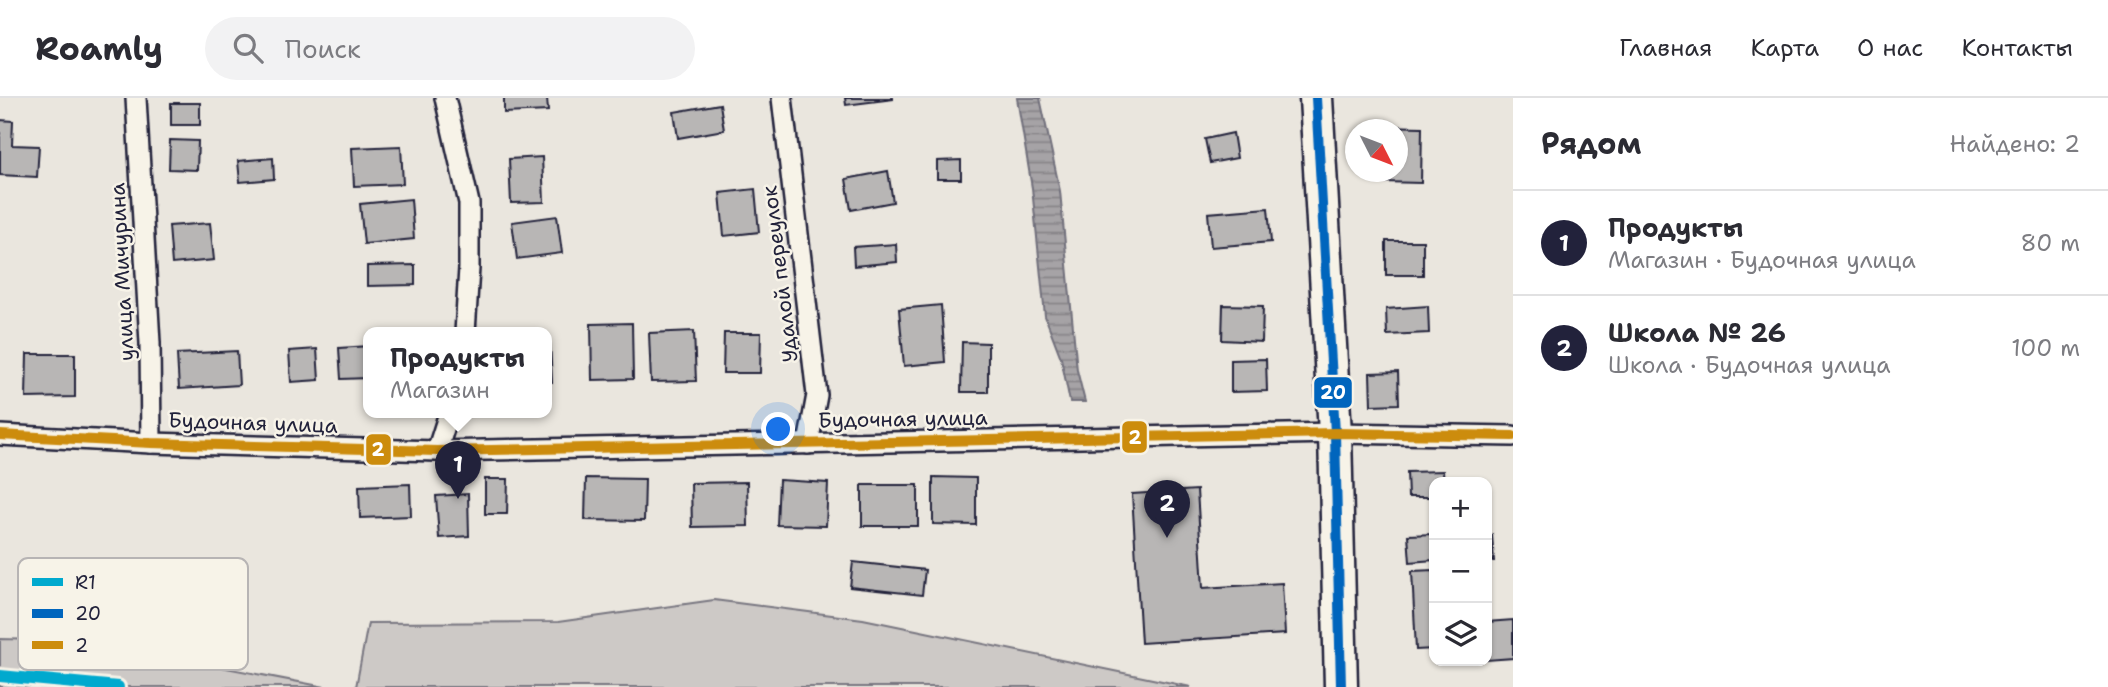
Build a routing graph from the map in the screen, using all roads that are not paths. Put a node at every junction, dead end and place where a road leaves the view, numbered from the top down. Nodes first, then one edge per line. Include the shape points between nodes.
1 (136, 98) edge
2 (445, 98) edge
3 (782, 98) edge
4 (1316, 98) edge
5 (465, 327) edge
6 (447, 418) edge
7 (1335, 433) junction
8 (0, 435) edge
9 (1513, 436) edge
10 (151, 443) junction
11 (808, 444) junction
12 (437, 452) junction
13 (1341, 687) edge

1 - 10 street, улица Мичурина
2 - 5 street via 469,203
3 - 11 street, Удалой переулок via 817,394
4 - 7 main road
6 - 12 street
7 - 9 street, Будочная улица
7 - 11 street, Будочная улица
7 - 13 main road
8 - 10 street, Будочная улица
10 - 12 street, Будочная улица
11 - 12 street, Будочная улица

